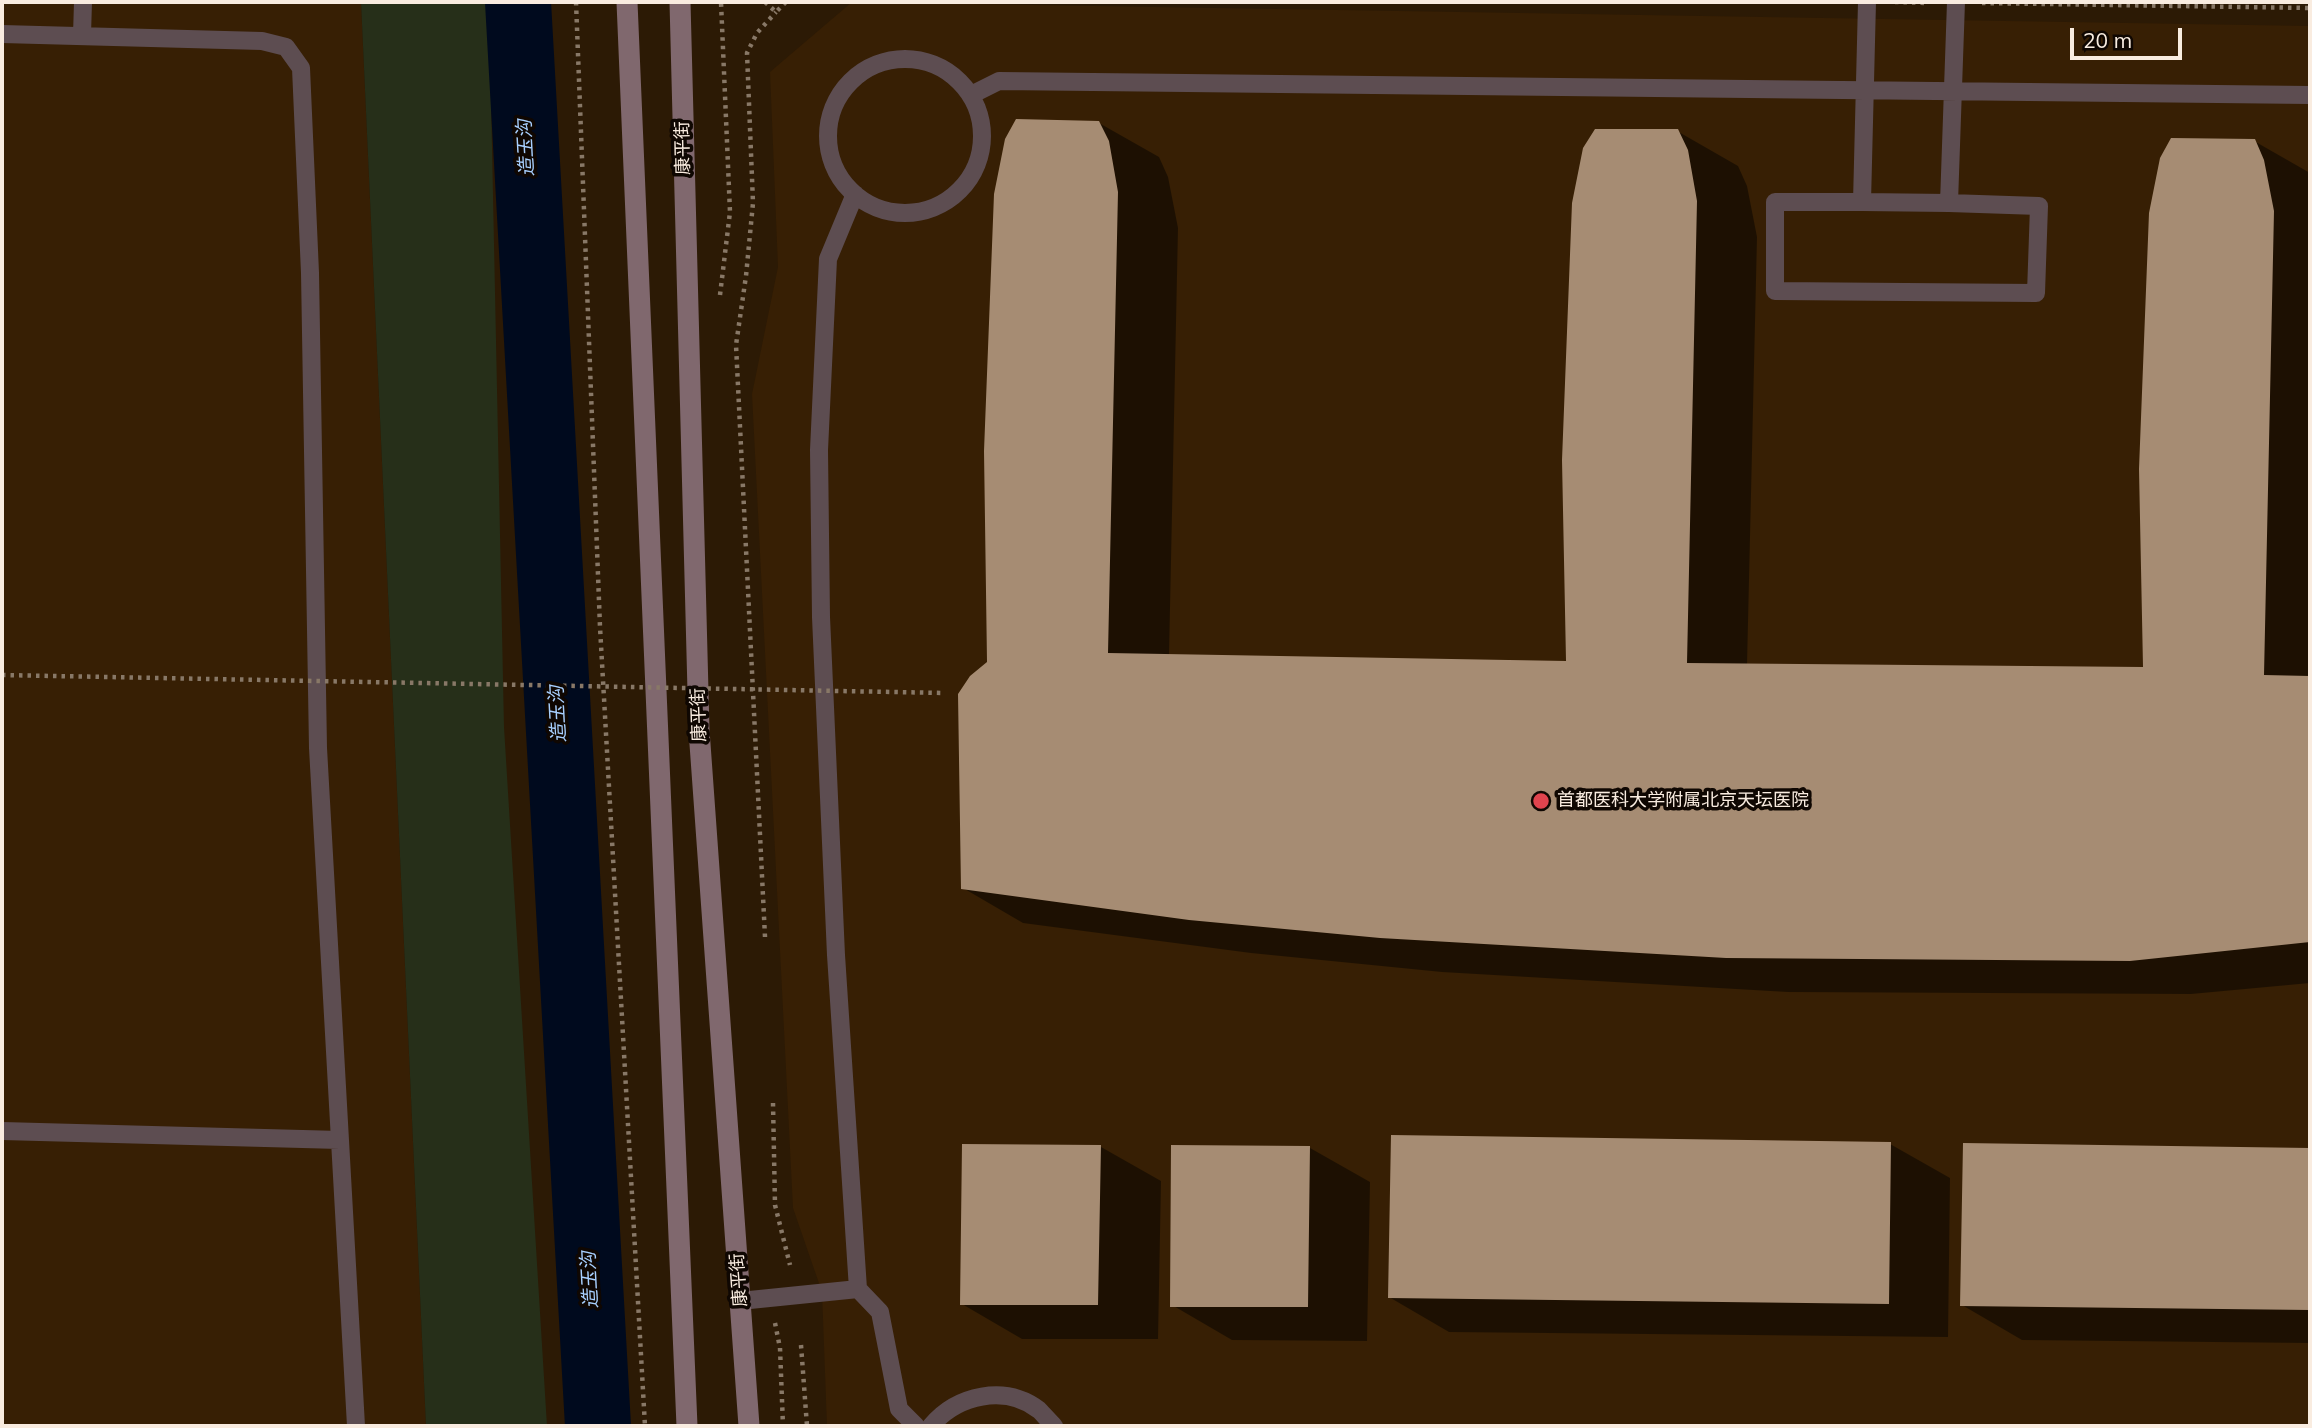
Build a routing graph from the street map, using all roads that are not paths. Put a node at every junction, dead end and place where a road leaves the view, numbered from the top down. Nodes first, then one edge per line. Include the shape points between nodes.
1 (83, 2) edge
2 (627, 2) edge
3 (680, 2) edge
4 (1867, 2) edge
5 (1956, 2) edge
6 (2, 34) edge
7 (82, 35) junction
8 (1865, 90) junction
9 (1953, 91) junction
10 (971, 95) junction
11 (2310, 95) edge
12 (855, 194) junction
13 (1861, 202) junction
14 (1950, 203) junction
15 (2, 1130) edge
16 (340, 1140) junction
17 (858, 1289) junction
18 (740, 1301) junction
19 (356, 1426) edge
20 (687, 1426) edge
21 (749, 1426) edge
22 (916, 1426) edge
23 (931, 1426) edge
24 (1054, 1426) edge

1 - 7 lane
2 - 20 street
3 - 18 street, 康平街 via 699,730
4 - 8 lane
5 - 9 lane
6 - 7 lane
7 - 16 lane via 262,41 286,47 301,68 311,287 317,748
8 - 9 lane
8 - 10 lane via 999,81
8 - 13 lane
9 - 11 lane
9 - 14 lane
10 - 12 lane via 980,118 982,142 976,166 964,186 945,202 923,211 899,213 876,207
10 - 12 lane via 954,75 930,62 904,58 878,64 855,77 838,97 829,122 829,149 838,174
12 - 17 lane via 828,259 819,450 835,941
13 - 14 lane
13 - 14 lane via 1775,202 1775,291 2036,293 2039,206
15 - 16 lane
16 - 19 lane
17 - 18 lane
17 - 22 lane via 880,1312 899,1409
18 - 21 street, 康平街
23 - 24 lane via 963,1400 989,1395 1015,1398 1038,1410

